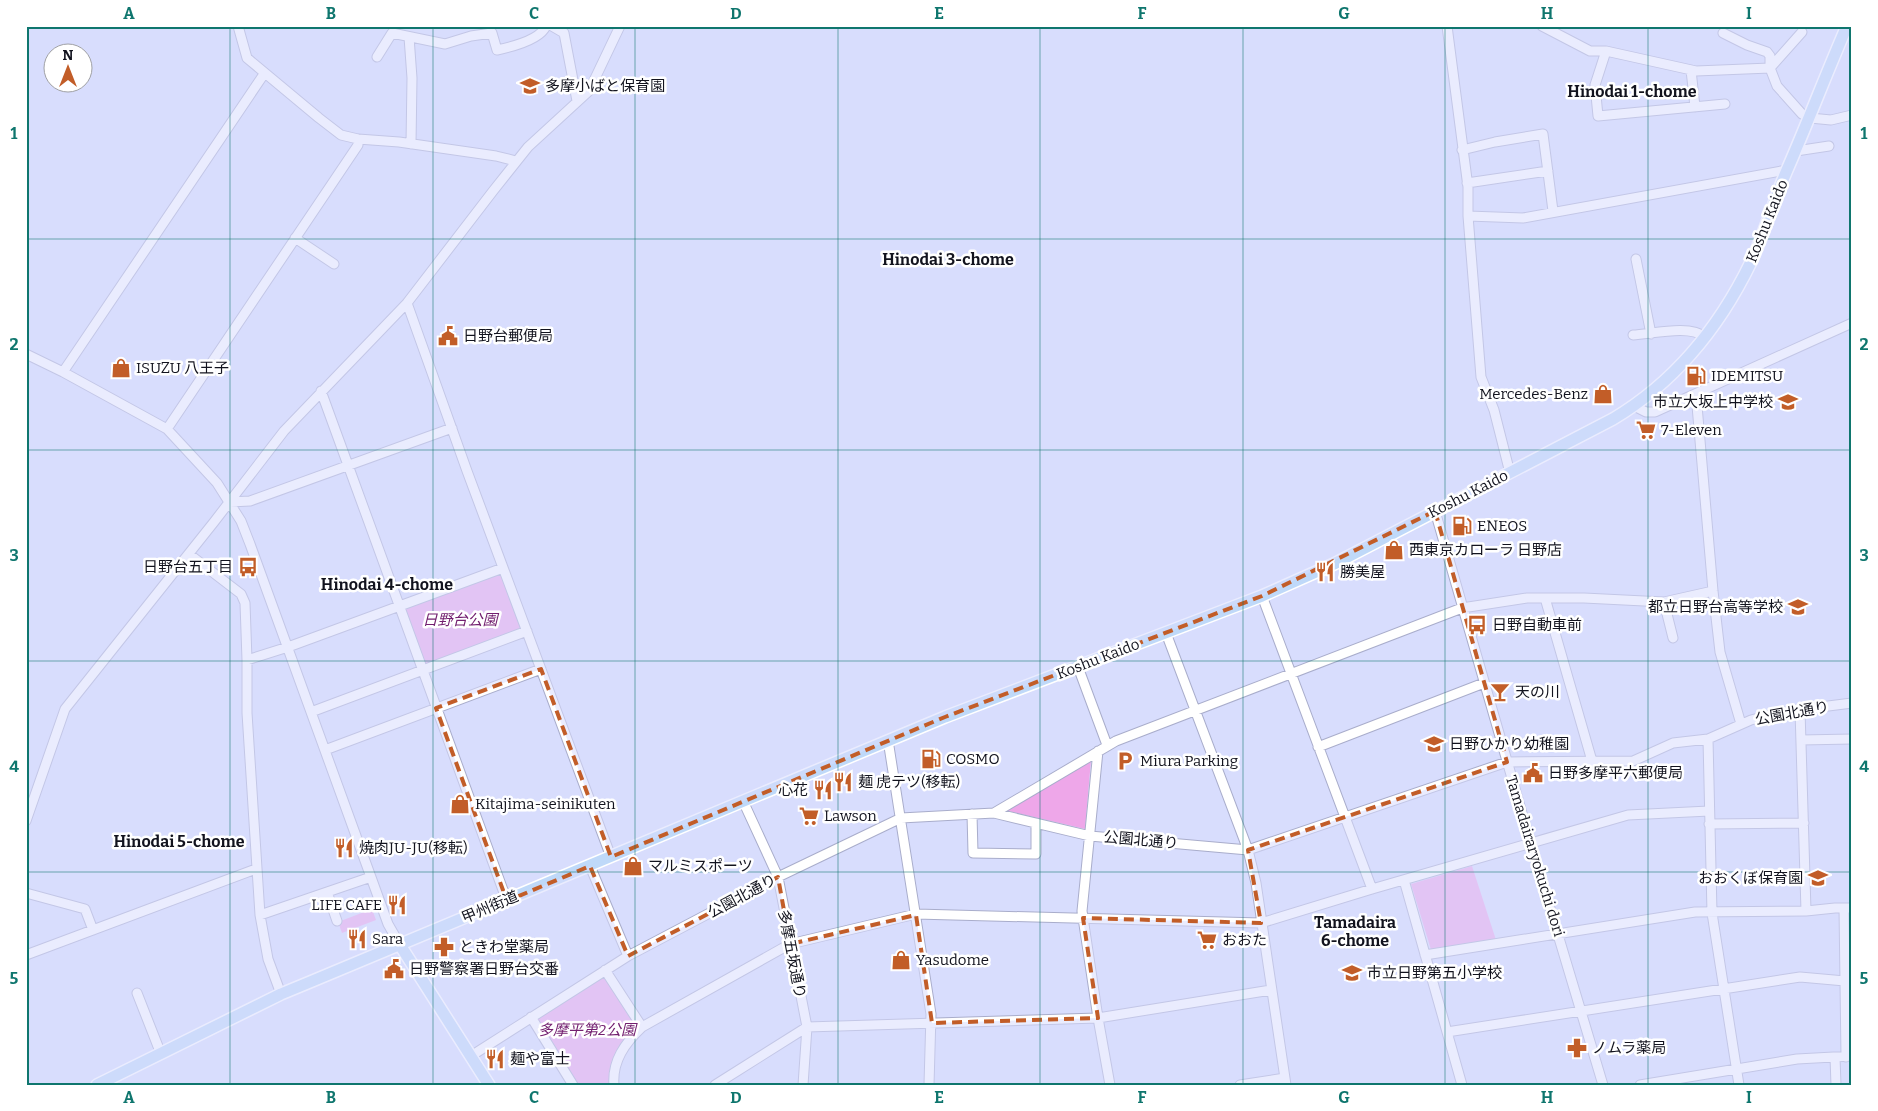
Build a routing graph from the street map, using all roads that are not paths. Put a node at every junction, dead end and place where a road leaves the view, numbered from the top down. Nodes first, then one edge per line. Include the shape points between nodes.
1 (238, 26) edge
2 (546, 26) edge
3 (552, 26) edge
4 (620, 26) edge
5 (1446, 26) edge
6 (1542, 26) edge
7 (1847, 26) edge
8 (1555, 29) edge
9 (1802, 32) dead end
10 (1723, 33) dead end
11 (409, 37) junction
12 (1606, 51) junction
13 (377, 57) dead end
14 (1770, 68) junction
15 (1691, 70) junction
16 (264, 74) junction
17 (577, 101) junction
18 (1725, 104) dead end
19 (1695, 107) junction
20 (1810, 118) junction
21 (1851, 118) edge
22 (358, 139) junction
23 (411, 144) junction
24 (1829, 146) dead end
25 (1462, 150) junction
26 (1796, 151) junction
27 (516, 161) junction
28 (1787, 170) junction
29 (1548, 171) junction
30 (1467, 183) junction
31 (1553, 211) junction
32 (1468, 216) junction
33 (295, 238) junction
34 (1636, 259) dead end
35 (334, 264) dead end
36 (407, 303) junction
37 (1852, 323) edge
38 (1651, 334) junction
39 (1633, 335) dead end
40 (1705, 337) junction
41 (26, 354) edge
42 (63, 372) junction
43 (322, 391) junction
44 (1696, 394) junction
45 (1634, 406) junction
46 (452, 428) junction
47 (167, 429) junction
48 (348, 466) junction
49 (1510, 473) junction
50 (230, 502) junction
51 (1435, 511) junction
52 (189, 554) junction
53 (503, 568) junction
54 (1712, 592) junction
55 (1262, 596) junction
56 (1544, 598) junction
57 (1664, 602) junction
58 (399, 606) junction
59 (1462, 608) junction
60 (527, 631) junction
61 (1166, 633) junction
62 (1673, 638) dead end
63 (288, 647) junction
64 (248, 660) junction
65 (1078, 666) junction
66 (541, 669) junction
67 (423, 670) junction
68 (1291, 675) junction
69 (1484, 683) junction
70 (1852, 703) edge
71 (436, 708) junction
72 (1195, 710) junction
73 (1800, 710) junction
74 (311, 712) junction
75 (1741, 724) junction
76 (1708, 739) junction
77 (1852, 739) edge
78 (888, 740) junction
79 (1801, 740) junction
80 (1107, 746) junction
81 (1318, 747) junction
82 (325, 750) junction
83 (1098, 751) junction
84 (1592, 761) junction
85 (1507, 762) junction
86 (743, 801) junction
87 (1709, 811) junction
88 (994, 813) junction
89 (972, 814) junction
90 (1344, 817) junction
91 (901, 818) junction
92 (26, 821) edge
93 (1036, 823) junction
94 (1804, 823) junction
95 (1710, 824) junction
96 (1090, 836) junction
97 (1530, 843) junction
98 (1248, 850) junction
99 (611, 857) junction
100 (590, 866) junction
101 (256, 869) junction
102 (371, 877) junction
103 (778, 877) junction
104 (1404, 880) junction
105 (1372, 889) junction
106 (327, 892) junction
107 (26, 893) edge
108 (506, 900) junction
109 (1848, 908) edge
110 (1806, 911) junction
111 (1712, 913) junction
112 (916, 914) junction
113 (260, 915) junction
114 (1083, 918) junction
115 (337, 921) dead end
116 (1261, 923) junction
117 (93, 930) junction
118 (1559, 934) junction
119 (790, 944) junction
120 (400, 945) junction
121 (26, 955) edge
122 (1425, 955) junction
123 (628, 956) junction
124 (605, 970) junction
125 (1845, 980) junction
126 (1724, 989) junction
127 (1271, 990) junction
128 (137, 993) dead end
129 (281, 994) junction
130 (1581, 1012) junction
131 (531, 1017) junction
132 (1098, 1018) junction
133 (932, 1023) junction
134 (807, 1027) junction
135 (642, 1028) junction
136 (1447, 1032) junction
137 (161, 1054) junction
138 (471, 1056) junction
139 (1849, 1056) edge
140 (1834, 1057) junction
141 (1737, 1069) junction
142 (1286, 1081) edge
143 (97, 1085) edge
144 (489, 1085) edge
145 (573, 1085) edge
146 (614, 1085) edge
147 (715, 1085) edge
148 (803, 1085) edge
149 (929, 1085) edge
150 (1110, 1085) edge
151 (1240, 1085) edge
152 (1462, 1085) edge
153 (1602, 1085) edge
154 (1640, 1085) edge
155 (1739, 1085) edge
156 (1836, 1085) edge

1 - 16 street via 247,58
2 - 11 street via 543,32 498,50 492,33 445,44
3 - 17 street via 564,33
4 - 17 street via 589,91
5 - 25 street
6 - 8 street
7 - 20 main road, Koshu Kaido
8 - 12 street via 1590,51
9 - 14 street
10 - 14 street via 1767,52
11 - 13 street via 392,33
11 - 23 street
12 - 15 street
12 - 19 street via 1595,85 1598,116
14 - 15 street
14 - 20 street via 1777,86 1802,114
15 - 19 street
16 - 22 street via 341,135
16 - 42 street
17 - 27 street
18 - 19 street
20 - 21 street
20 - 26 main road, Koshu Kaido
22 - 23 street
22 - 33 street via 358,145
23 - 27 street
24 - 26 street
25 - 29 street via 1543,134
25 - 30 street
26 - 28 main road, Koshu Kaido
27 - 36 street
28 - 31 street
28 - 40 main road, Koshu Kaido via 1750,262 1731,300
29 - 30 street
29 - 31 street
30 - 32 street
31 - 32 street via 1523,218
32 - 49 street via 1481,377 1494,410
33 - 35 street
33 - 47 street
34 - 38 street
36 - 43 street
36 - 46 street
37 - 44 street
38 - 39 street
38 - 40 street via 1684,330
40 - 45 main road, Koshu Kaido via 1674,372
41 - 42 street
42 - 47 street
43 - 48 street
43 - 50 street via 284,431
44 - 45 street via 1656,412 1646,412
44 - 54 street
45 - 49 main road, Koshu Kaido via 1600,428
46 - 48 street
46 - 53 street
47 - 50 street via 217,483
48 - 50 street via 250,501
48 - 58 street
49 - 51 main road, Koshu Kaido
50 - 52 street
50 - 63 street via 241,521
51 - 55 main road, Koshu Kaido via 1334,564
51 - 59 street, Tamadairaryokuchi dori
52 - 64 street via 241,594
52 - 92 street via 65,710
53 - 58 street
53 - 60 street
54 - 57 street
54 - 75 street via 1720,652
55 - 61 main road, Koshu Kaido
55 - 68 street
56 - 57 street
56 - 59 street
56 - 84 street
57 - 62 street
58 - 63 street
58 - 67 street
59 - 68 street
59 - 69 street, Tamadairaryokuchi dori
60 - 66 street
60 - 67 street
61 - 65 main road, Koshu Kaido
61 - 72 street
63 - 64 street
63 - 74 street
64 - 101 street via 247,713
65 - 78 main road, Koshu Kaido
65 - 80 street
66 - 71 street
66 - 99 street
67 - 71 street
67 - 74 street
68 - 72 street
68 - 81 street
69 - 81 street
69 - 85 street, Tamadairaryokuchi dori
70 - 73 street, 公園北通り
71 - 82 street
71 - 108 street
72 - 80 street
72 - 98 street
73 - 75 street, 公園北通り
73 - 79 street
74 - 82 street
75 - 76 street, 公園北通り
76 - 84 street, 公園北通り via 1673,743 1633,761
76 - 87 street
77 - 79 street
78 - 86 main road, 甲州街道
78 - 91 street
79 - 94 street
80 - 83 street
81 - 90 street
82 - 102 street
83 - 88 street
83 - 96 street
84 - 85 street, 公園北通り
85 - 90 street, 公園北通り
85 - 97 street, Tamadairaryokuchi dori
86 - 99 main road, 甲州街道
86 - 103 street, 多摩五坂通り
87 - 95 street
87 - 97 street via 1628,814
88 - 89 street, 公園北通り
88 - 93 street, 公園北通り
89 - 91 street, 公園北通り
89 - 93 street via 973,853 1036,854
90 - 98 street, 公園北通り
90 - 105 street
91 - 103 street, 公園北通り
91 - 112 street
93 - 96 street, 公園北通り
94 - 95 street
94 - 110 street
95 - 111 street
96 - 98 street, 公園北通り
96 - 114 street
97 - 104 street
97 - 118 street, Tamadairaryokuchi dori
98 - 116 street
99 - 100 main road, 甲州街道
100 - 108 main road, 甲州街道
100 - 123 street
101 - 113 street
101 - 117 street
102 - 106 street
102 - 120 street via 388,924
103 - 119 street, 多摩五坂通り
103 - 123 street, 公園北通り
104 - 105 street
104 - 122 street
105 - 116 street
106 - 113 street
106 - 115 street
107 - 117 street via 85,909
108 - 120 main road, 甲州街道
109 - 110 street
109 - 125 street
110 - 111 street
111 - 118 street via 1695,912
111 - 126 street
112 - 114 street
112 - 119 street
112 - 133 street
113 - 129 street via 268,960
114 - 116 street
114 - 132 street
116 - 127 street
117 - 121 street
118 - 122 street
118 - 130 street, Tamadairaryokuchi dori
119 - 134 street, 多摩五坂通り
119 - 135 street
120 - 129 main road, 甲州街道
120 - 138 main road
122 - 136 street
123 - 124 street, 公園北通り
124 - 131 street, 公園北通り
124 - 135 street
125 - 126 street via 1800,977
125 - 139 street
126 - 130 street
126 - 141 street
127 - 132 street
127 - 142 street
128 - 137 street
129 - 137 main road, 甲州街道
130 - 136 street
130 - 153 street, Tamadairaryokuchi dori
131 - 138 street, 公園北通り
131 - 145 street
132 - 133 street
132 - 150 street
133 - 134 street
133 - 149 street
134 - 147 street
134 - 148 street, 多摩五坂通り
135 - 146 street via 629,1040 618,1058
136 - 152 street
137 - 143 main road, 甲州街道
138 - 144 main road
139 - 140 street
140 - 141 street
140 - 156 street
141 - 154 street
141 - 155 street
142 - 151 street

